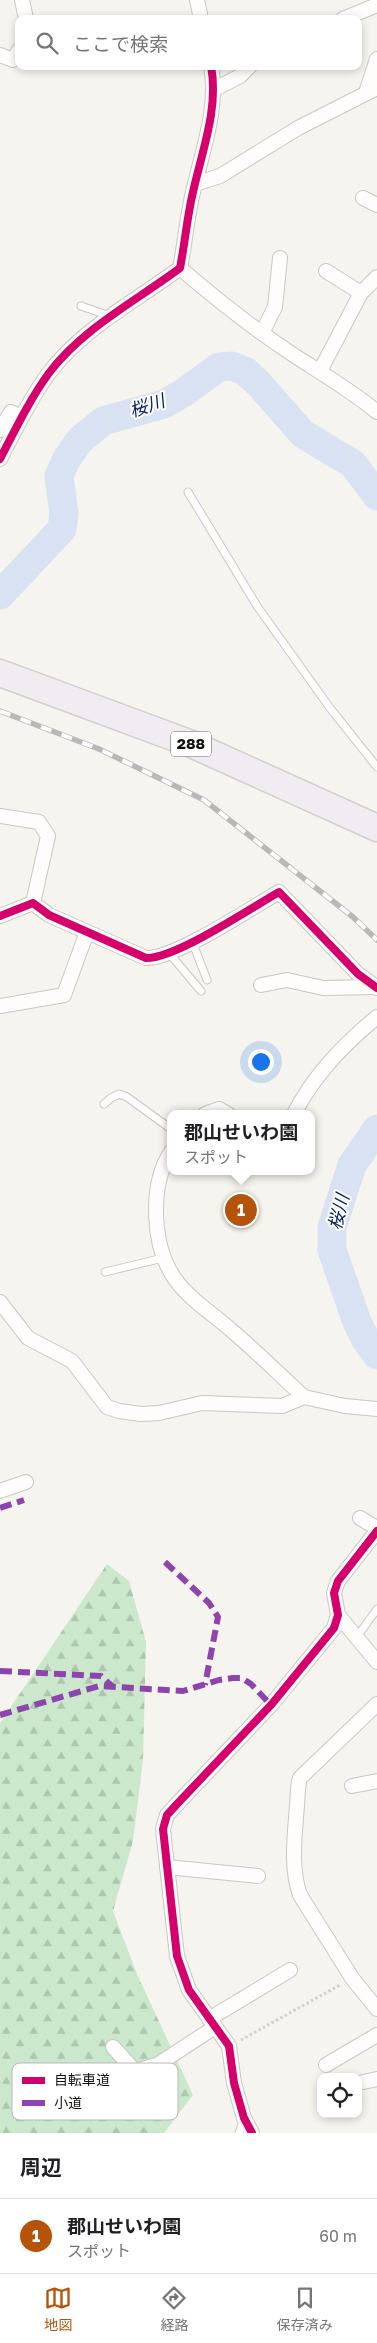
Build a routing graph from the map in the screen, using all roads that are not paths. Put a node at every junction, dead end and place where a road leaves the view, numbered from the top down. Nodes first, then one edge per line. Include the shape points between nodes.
1 (22, 0) edge
2 (198, 1) edge
3 (377, 4) edge
4 (25, 15) edge
5 (200, 15) edge
6 (352, 15) edge
7 (0, 55) edge
8 (15, 58) edge
9 (377, 59) edge
10 (212, 70) edge
11 (246, 70) edge
12 (214, 89) junction
13 (372, 90) edge
14 (195, 184) junction
15 (363, 198) dead end
16 (377, 205) edge
17 (280, 258) dead end
18 (180, 268) junction
19 (326, 271) dead end
20 (377, 277) edge
21 (361, 293) junction
22 (81, 306) dead end
23 (110, 316) junction
24 (262, 333) junction
25 (320, 370) junction
26 (377, 412) edge
27 (22, 417) junction
28 (0, 430) edge
29 (0, 459) edge
30 (188, 492) dead end
31 (0, 673) edge
32 (377, 767) edge
33 (0, 816) edge
34 (377, 828) edge
35 (32, 904) junction
36 (0, 916) edge
37 (87, 932) junction
38 (192, 942) junction
39 (169, 953) junction
40 (207, 980) dead end
41 (261, 985) dead end
42 (376, 988) edge
43 (201, 990) dead end
44 (0, 1006) edge
45 (377, 1017) edge
46 (104, 1104) dead end
47 (297, 1110) edge
48 (167, 1126) edge
49 (167, 1159) edge
50 (164, 1258) junction
51 (105, 1272) dead end
52 (0, 1302) edge
53 (304, 1397) junction
54 (377, 1409) edge
55 (26, 1482) dead end
56 (0, 1491) edge
57 (360, 1518) dead end
58 (377, 1530) edge
59 (377, 1609) edge
60 (338, 1615) junction
61 (357, 1637) junction
62 (377, 1662) edge
63 (377, 1704) edge
64 (377, 1781) edge
65 (352, 1786) dead end
66 (167, 1868) junction
67 (258, 1876) dead end
68 (290, 1970) dead end
69 (377, 2009) edge
70 (212, 2023) junction
71 (377, 2035) edge
72 (114, 2047) dead end
73 (128, 2063) edge
74 (160, 2063) edge
75 (326, 2066) dead end
76 (244, 2118) junction
77 (239, 2133) edge
78 (252, 2133) edge

1 - 4 street
2 - 5 street
3 - 6 street
7 - 8 street
9 - 13 street
10 - 12 street
11 - 12 street
12 - 14 street via 212,113
13 - 14 street via 298,128 220,176
14 - 18 street
15 - 16 street
17 - 24 street via 274,308
18 - 23 street
18 - 24 street via 226,308
19 - 21 street
20 - 21 street
21 - 25 street
22 - 23 lane
23 - 27 street via 50,372
24 - 25 street
25 - 26 street
27 - 28 street via 11,412
27 - 29 street
30 - 32 lane via 257,606
31 - 34 highway, 288 via 189,742
33 - 35 street via 39,822 48,836
35 - 36 street
35 - 37 street
37 - 39 street via 146,958
37 - 44 street via 64,996
38 - 39 street
38 - 40 lane
38 - 42 street via 280,892 358,974
39 - 43 lane
41 - 42 street via 287,980 323,988
45 - 47 street via 323,1068
46 - 48 lane via 119,1094
49 - 50 street via 160,1172 156,1207
50 - 51 lane
50 - 53 street via 185,1291
52 - 53 street via 28,1338 72,1361 106,1407 141,1414 202,1403 282,1406
53 - 54 street
55 - 56 street
57 - 58 street
58 - 60 street via 338,1581 334,1593
59 - 61 lane
60 - 61 street
60 - 66 street via 334,1628 270,1705 167,1816 162,1829
61 - 62 street
63 - 69 street via 300,1778 294,1836 296,1884 300,1895 352,1978
64 - 65 street
66 - 67 street
66 - 70 street via 177,1956 189,1990
68 - 70 street
70 - 74 street
70 - 76 street via 229,2046 234,2083
71 - 75 street
72 - 73 street
76 - 77 lane
76 - 78 street

